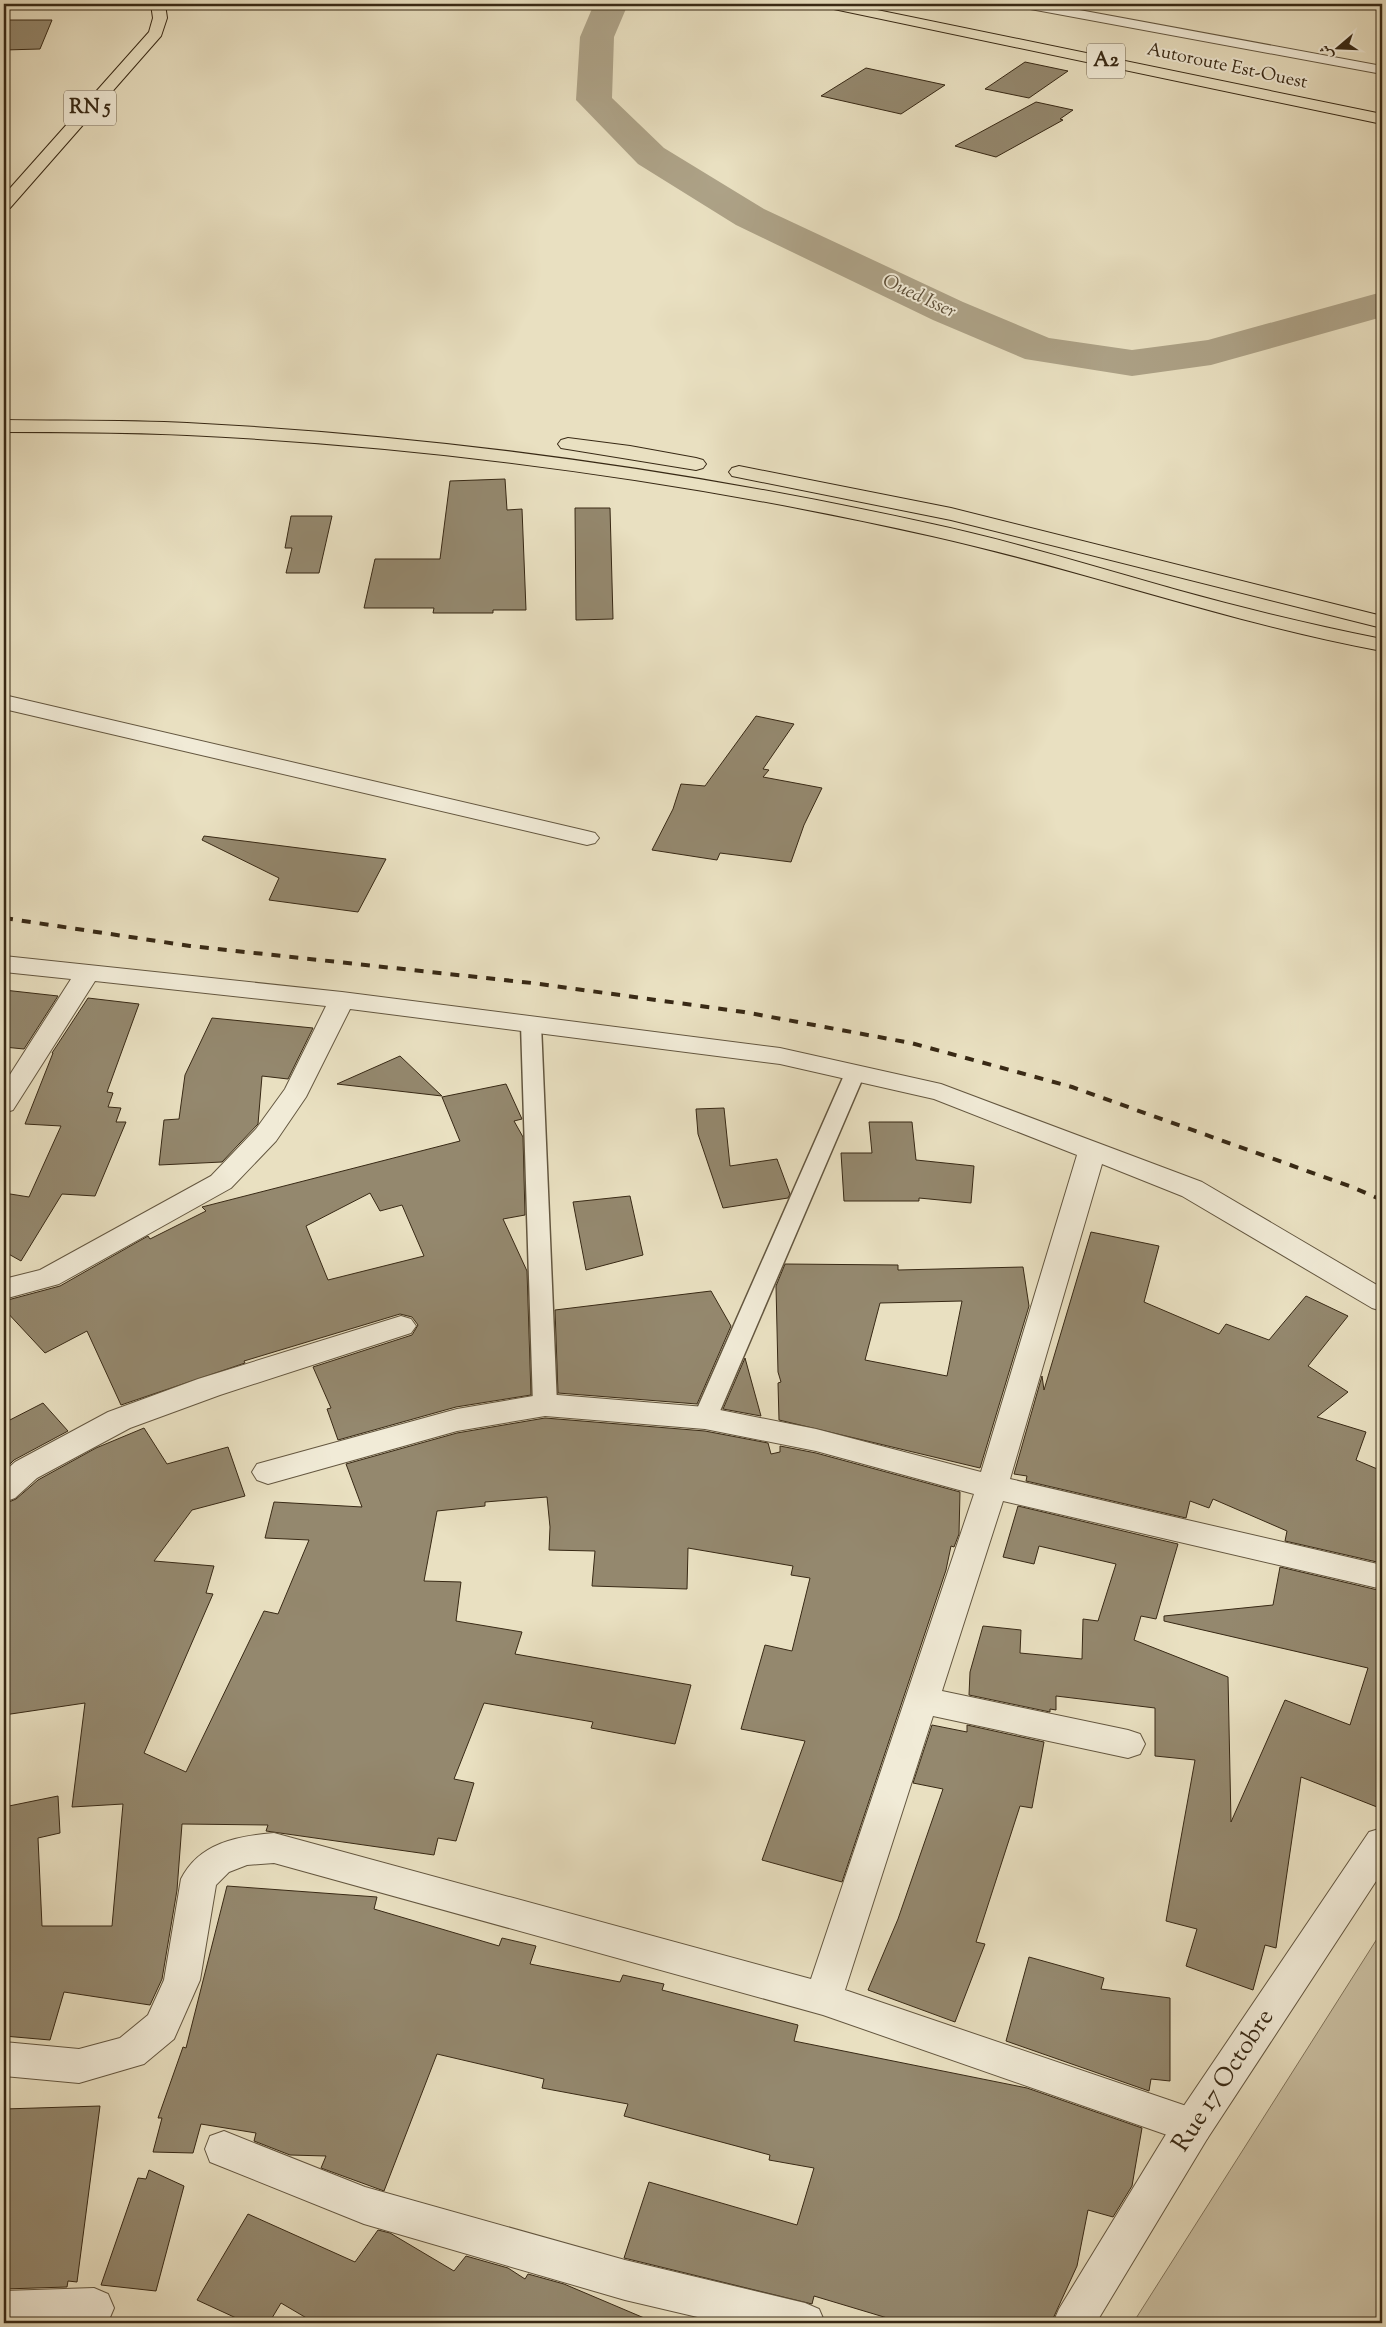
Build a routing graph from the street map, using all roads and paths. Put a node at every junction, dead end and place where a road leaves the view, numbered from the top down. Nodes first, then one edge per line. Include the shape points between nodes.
1 (157, 4) edge
2 (829, 4) edge
3 (1025, 4) edge
4 (142, 25) dead end
5 (1382, 70) edge
6 (1382, 119) edge
7 (4, 205) edge
8 (4, 408) edge
9 (4, 426) edge
10 (400, 426) dead end
11 (506, 437) dead end
12 (1382, 622) edge
13 (1382, 645) edge
14 (4, 702) edge
15 (587, 838) dead end
16 (4, 964) edge
17 (88, 972) junction
18 (342, 1000) junction
19 (531, 1024) junction
20 (855, 1073) junction
21 (4, 1104) edge
22 (1092, 1150) junction
23 (4, 1289) edge
24 (1382, 1301) edge
25 (402, 1326) dead end
26 (545, 1404) junction
27 (705, 1418) junction
28 (268, 1472) dead end
29 (992, 1487) junction
30 (4, 1490) edge
31 (1382, 1577) edge
32 (921, 1700) junction
33 (1128, 1744) dead end
34 (1382, 1842) edge
35 (823, 1999) junction
36 (4, 2059) edge
37 (1193, 2126) junction
38 (224, 2149) dead end
39 (94, 2308) dead end
40 (4, 2311) edge
41 (805, 2323) edge
42 (1074, 2323) edge

1 - 4 main road, RN 5
1 - 7 main road, RN 5 via 160,18 156,33
2 - 6 main road, Autoroute Est-Ouest / A2
3 - 5 street
8 - 10 main road via 286,416
9 - 13 main road via 184,428 376,441 543,459 690,481 965,538 1157,592
11 - 12 main road via 630,452 815,485 951,514
14 - 15 street
16 - 17 street
17 - 18 street
17 - 21 street
18 - 19 street
18 - 23 street via 297,1091 266,1135 221,1182 49,1277
19 - 20 street via 780,1056
19 - 26 lane
20 - 22 street via 941,1092
20 - 27 lane
22 - 24 street via 1192,1189
22 - 29 street
25 - 30 street via 209,1387 118,1420 26,1470
26 - 27 street
26 - 28 street via 457,1420
27 - 29 street via 816,1440
29 - 31 street
29 - 32 street
32 - 33 street
32 - 35 street
34 - 37 street, Rue 17 Octobre
35 - 36 street via 274,1848 247,1850 216,1861 199,1879 182,1980 161,2027 131,2052 79,2066
35 - 37 street
37 - 42 street, Rue 17 Octobre
38 - 41 street via 364,2205 625,2280
39 - 40 street

